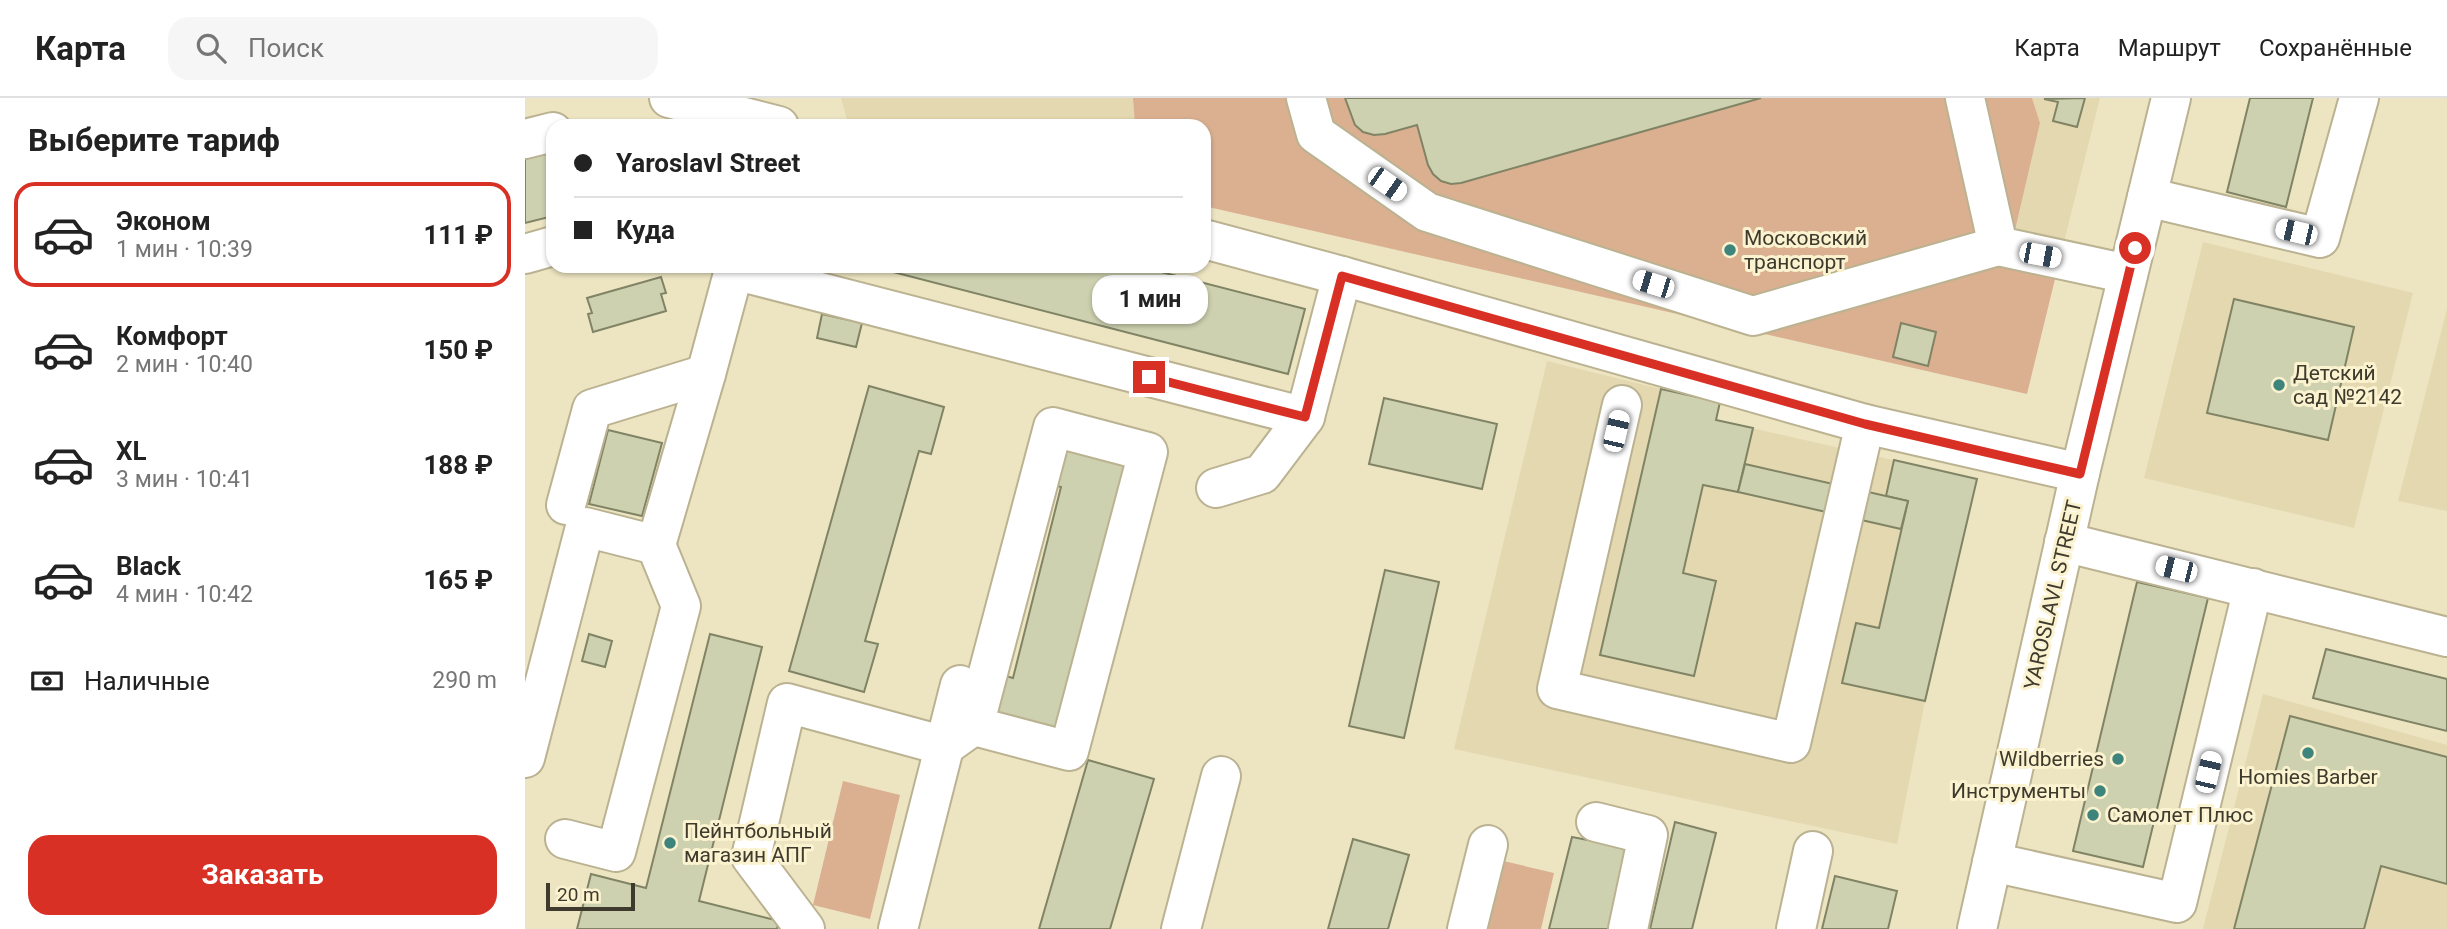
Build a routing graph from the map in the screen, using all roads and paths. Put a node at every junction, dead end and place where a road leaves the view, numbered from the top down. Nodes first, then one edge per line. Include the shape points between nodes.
1 (669, 98) edge
2 (1305, 98) edge
3 (1965, 98) edge
4 (2171, 98) edge
5 (2359, 98) edge
6 (775, 119) edge
7 (546, 134) edge
8 (525, 139) edge
9 (2147, 197) junction
10 (1211, 241) edge
11 (1998, 246) junction
12 (546, 248) edge
13 (525, 254) edge
14 (733, 273) edge
15 (753, 273) edge
16 (2128, 274) junction
17 (1342, 276) junction
18 (706, 374) junction
19 (1622, 405) dead end
20 (1305, 417) junction
21 (1028, 418) dead end
22 (1865, 424) junction
23 (2080, 474) junction
24 (1216, 488) dead end
25 (566, 505) dead end
26 (2064, 542) junction
27 (656, 545) junction
28 (2253, 588) junction
29 (2447, 637) edge
30 (959, 736) junction
31 (525, 758) edge
32 (1221, 776) dead end
33 (1595, 822) dead end
34 (565, 839) dead end
35 (1488, 845) dead end
36 (1813, 851) dead end
37 (1992, 862) junction
38 (804, 929) edge
39 (898, 929) edge
40 (1181, 929) edge
41 (1467, 929) edge
42 (1628, 929) edge
43 (1795, 929) edge
44 (1977, 929) edge

1 - 6 street
2 - 11 street via 1316,134 1427,212 1753,316
3 - 11 street
4 - 9 street, YAROSLAVL STREET
5 - 9 street via 2320,238
7 - 8 street
9 - 16 street, YAROSLAVL STREET
10 - 17 street
11 - 16 street
12 - 13 street
14 - 18 street
15 - 20 street
16 - 23 street, YAROSLAVL STREET
17 - 20 street
17 - 22 street
18 - 25 street via 591,409
18 - 27 street
19 - 22 street via 1557,689 1791,743
20 - 24 street via 1262,474
21 - 30 street
22 - 23 street
23 - 26 street, YAROSLAVL STREET
26 - 28 street
26 - 37 street, YAROSLAVL STREET
27 - 31 street via 585,527
27 - 34 street via 681,606 616,852
28 - 29 street
28 - 37 street via 2177,903
30 - 30 street via 1053,427 1148,452 1069,751
30 - 38 street via 787,703 751,857
30 - 39 street
32 - 40 street
33 - 42 street via 1648,835
35 - 41 street
36 - 43 street
37 - 44 street, YAROSLAVL STREET

